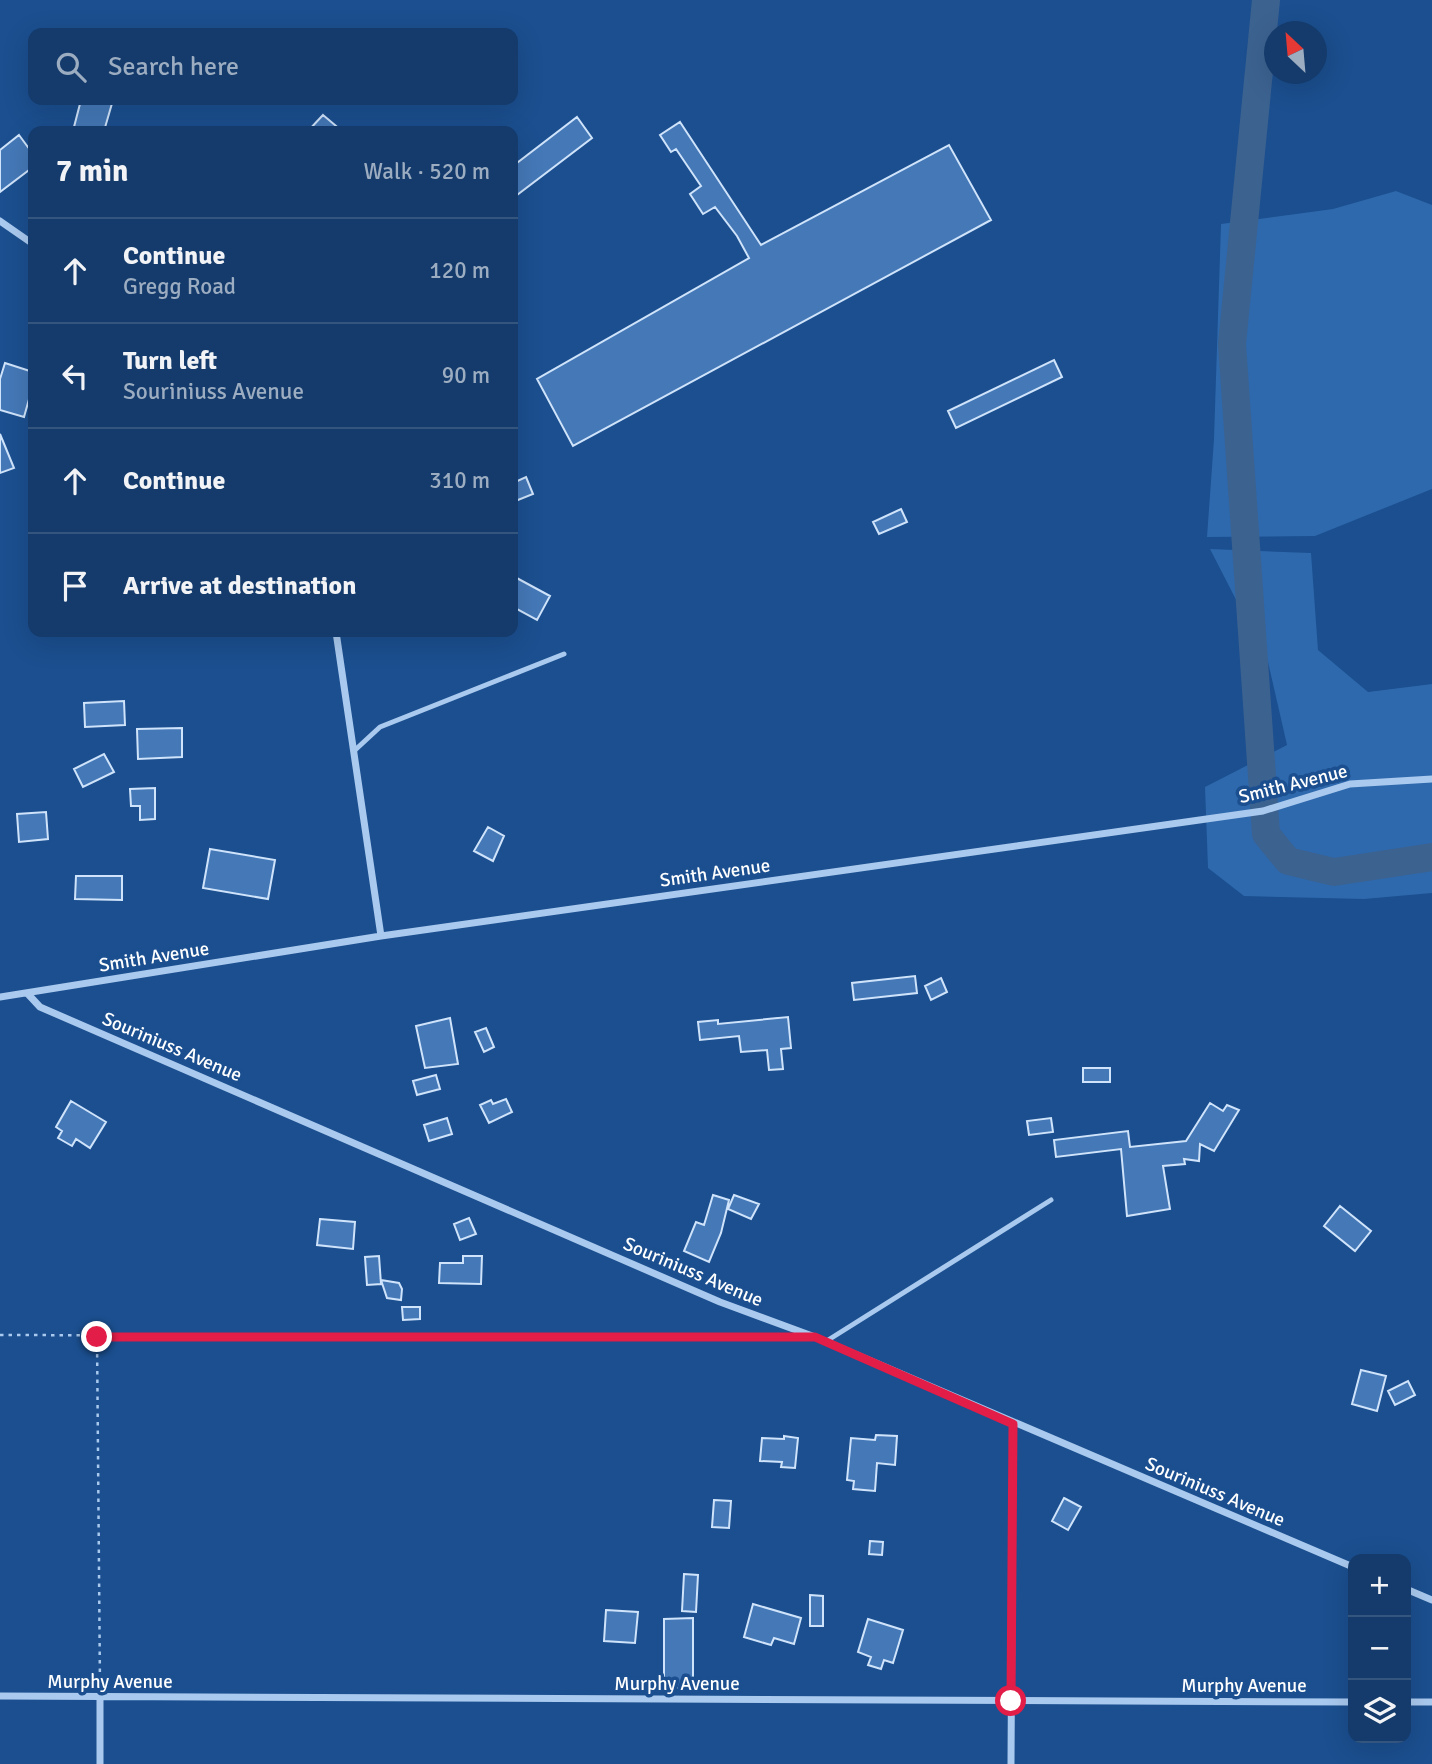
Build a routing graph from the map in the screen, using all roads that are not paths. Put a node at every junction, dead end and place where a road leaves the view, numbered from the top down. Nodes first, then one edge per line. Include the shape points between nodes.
1 (0, 221) edge
2 (28, 241) edge
3 (337, 637) edge
4 (564, 654) dead end
5 (354, 751) junction
6 (1432, 779) edge
7 (381, 936) junction
8 (27, 993) junction
9 (0, 997) edge
10 (1051, 1200) dead end
11 (825, 1342) junction
12 (1013, 1424) junction
13 (1348, 1565) edge
14 (1411, 1591) edge
15 (1432, 1600) edge
16 (0, 1696) edge
17 (100, 1698) junction
18 (1011, 1701) junction
19 (1348, 1702) edge
20 (1411, 1702) edge
21 (1432, 1702) edge
22 (100, 1764) edge
23 (1010, 1764) edge

1 - 2 street
3 - 5 street
4 - 5 lane via 380,727
5 - 7 street
6 - 7 street, Smith Avenue via 1350,784 1263,811
7 - 8 street, Smith Avenue
8 - 9 street, Smith Avenue
8 - 11 street, Souriniuss Avenue via 40,1007 720,1302
10 - 11 lane
11 - 12 street, Souriniuss Avenue
12 - 13 street, Souriniuss Avenue
12 - 18 street
14 - 15 street
16 - 17 street, Murphy Avenue
17 - 18 street, Murphy Avenue
17 - 22 street
18 - 19 street, Murphy Avenue
18 - 23 street
20 - 21 street

